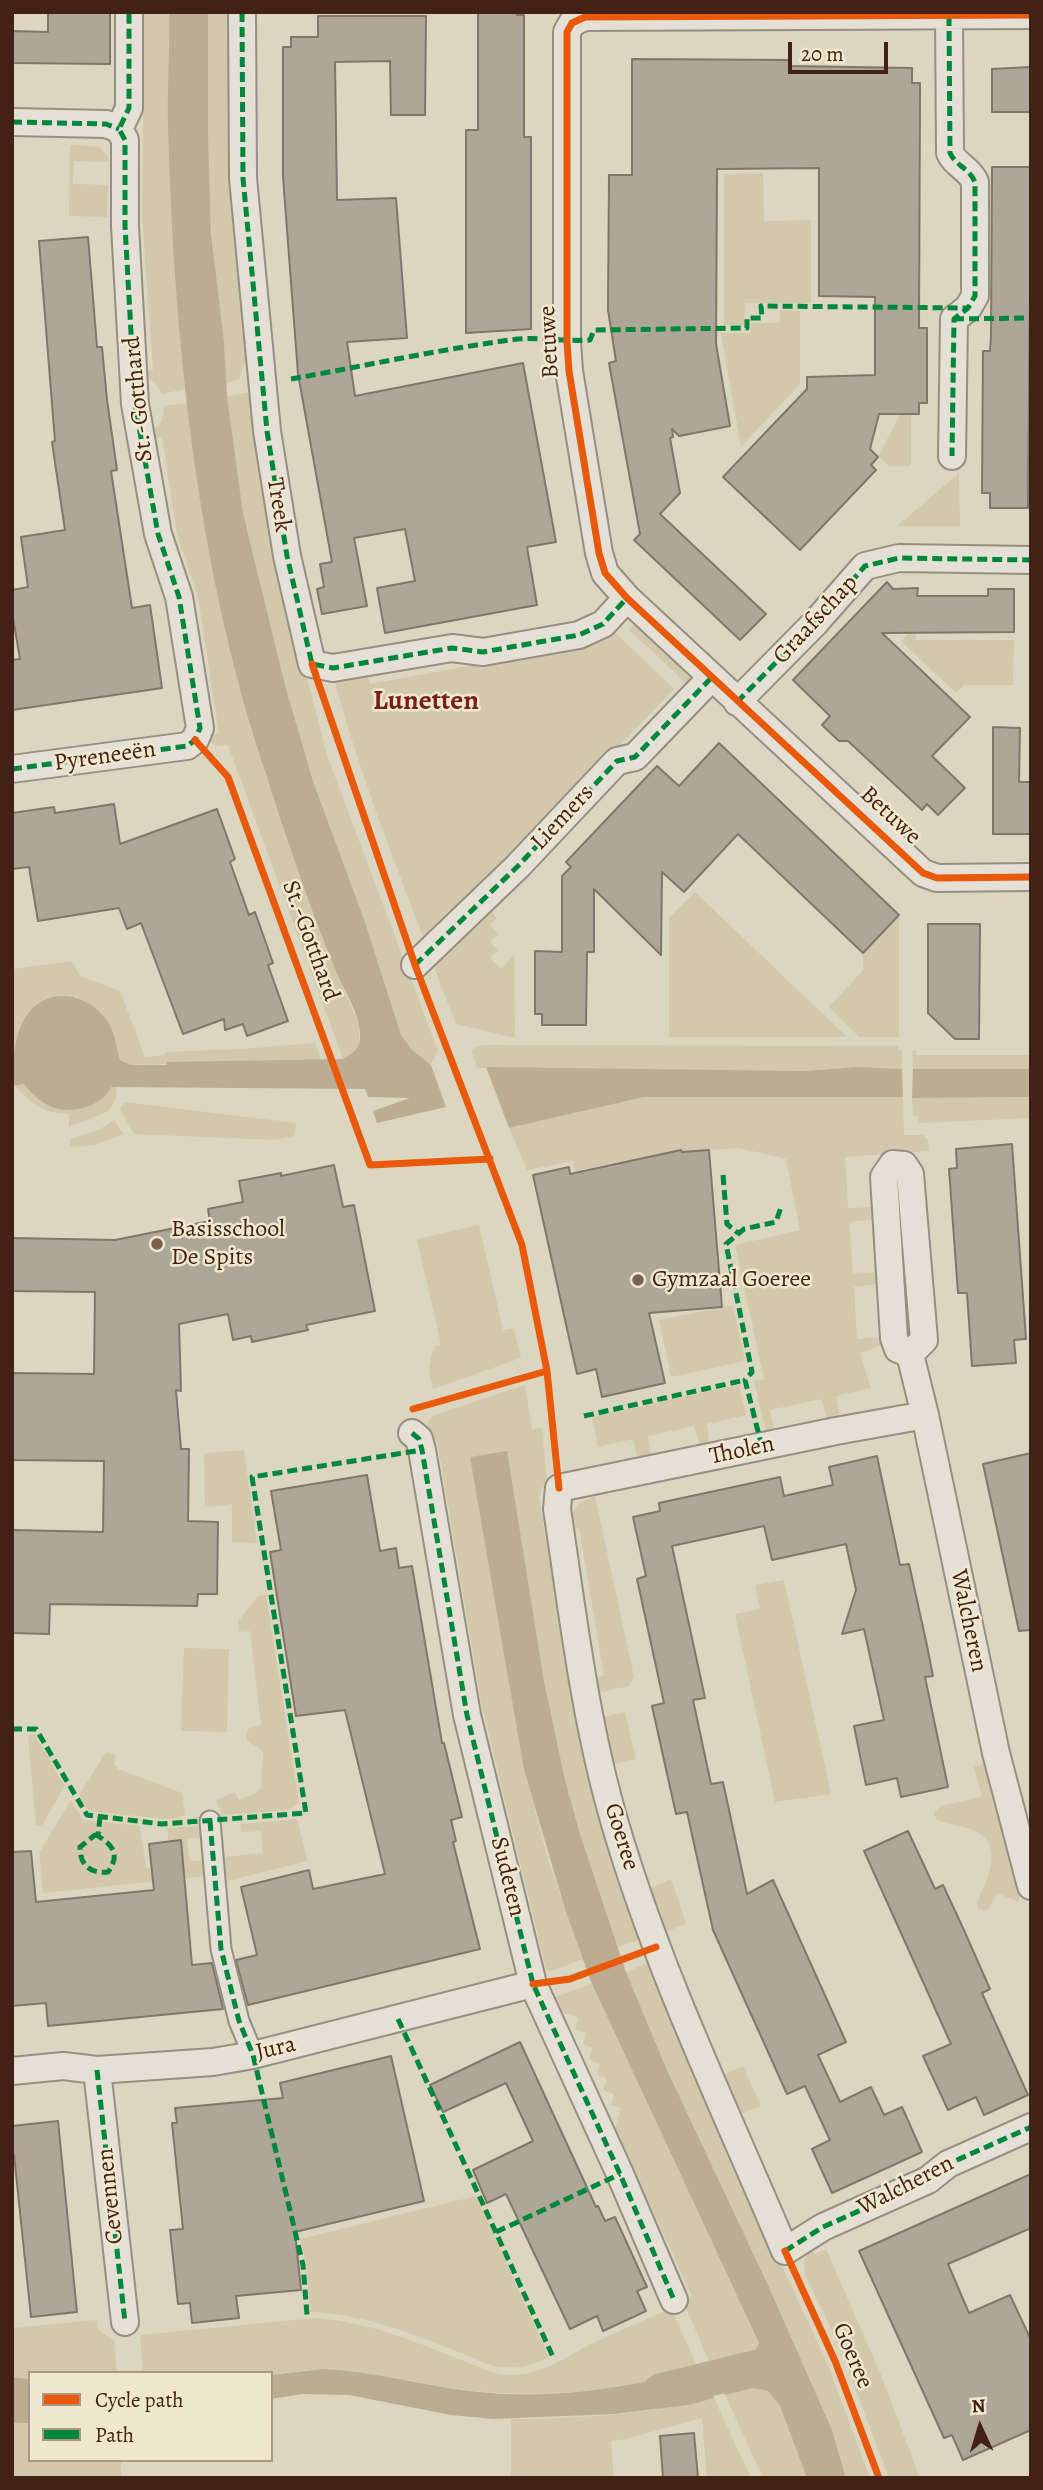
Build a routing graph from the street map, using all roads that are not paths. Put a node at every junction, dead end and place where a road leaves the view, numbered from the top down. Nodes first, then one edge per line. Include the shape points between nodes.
1 (129, 12) edge
2 (243, 12) edge
3 (714, 14) edge
4 (1031, 15) edge
5 (949, 16) junction
6 (570, 17) edge
7 (12, 122) edge
8 (119, 129) junction
9 (953, 456) dead end
10 (1031, 560) edge
11 (627, 598) junction
12 (712, 677) junction
13 (737, 702) junction
14 (195, 740) joint
15 (12, 769) edge
16 (1031, 877) edge
17 (415, 965) dead end
18 (910, 1354) junction
19 (925, 1415) junction
20 (412, 1433) dead end
21 (559, 1488) joint
22 (210, 1821) dead end
23 (1031, 1886) edge
24 (533, 1984) junction
25 (253, 2055) junction
26 (97, 2070) junction
27 (12, 2071) edge
28 (1031, 2126) edge
29 (785, 2251) joint
30 (674, 2300) dead end
31 (125, 2322) dead end

1 - 8 street, St.-Gotthard via 129,108
2 - 11 street, Treek via 243,178 267,431 287,556 312,664 333,668 452,648 483,652 579,635 603,624
3 - 5 street, Betuwe
3 - 6 street, Betuwe
4 - 5 street, Betuwe
5 - 9 street via 950,153 975,183 975,296 954,319
6 - 11 street, Betuwe via 569,371 605,573
7 - 8 street via 106,124
8 - 14 street, St.-Gotthard via 125,140 135,404 158,534 179,597 200,728
10 - 13 street, Graafschap via 899,558 865,566
11 - 12 street, Betuwe
12 - 13 street, Betuwe
12 - 17 street, Liemers via 635,757 617,761 518,866
13 - 16 street, Betuwe via 923,873
14 - 15 street, Pyreneeën via 187,746
18 - 18 street, Walcheren via 924,1340 910,1174 904,1165 893,1164 884,1177 894,1338 898,1349
18 - 19 street, Walcheren
19 - 21 street, Tholen
19 - 23 street, Walcheren via 996,1753
20 - 24 street, Sudeten via 422,1450 467,1715
21 - 29 street, Goeree via 556,1509 587,1708 616,1826 656,1947
22 - 25 street via 221,1949 239,2021
24 - 25 street, Jura
24 - 30 street, Sudeten
25 - 26 street, Jura
26 - 27 street, Jura via 63,2066
26 - 31 street, Cevennen
28 - 29 street, Walcheren via 948,2164 928,2180 823,2227

